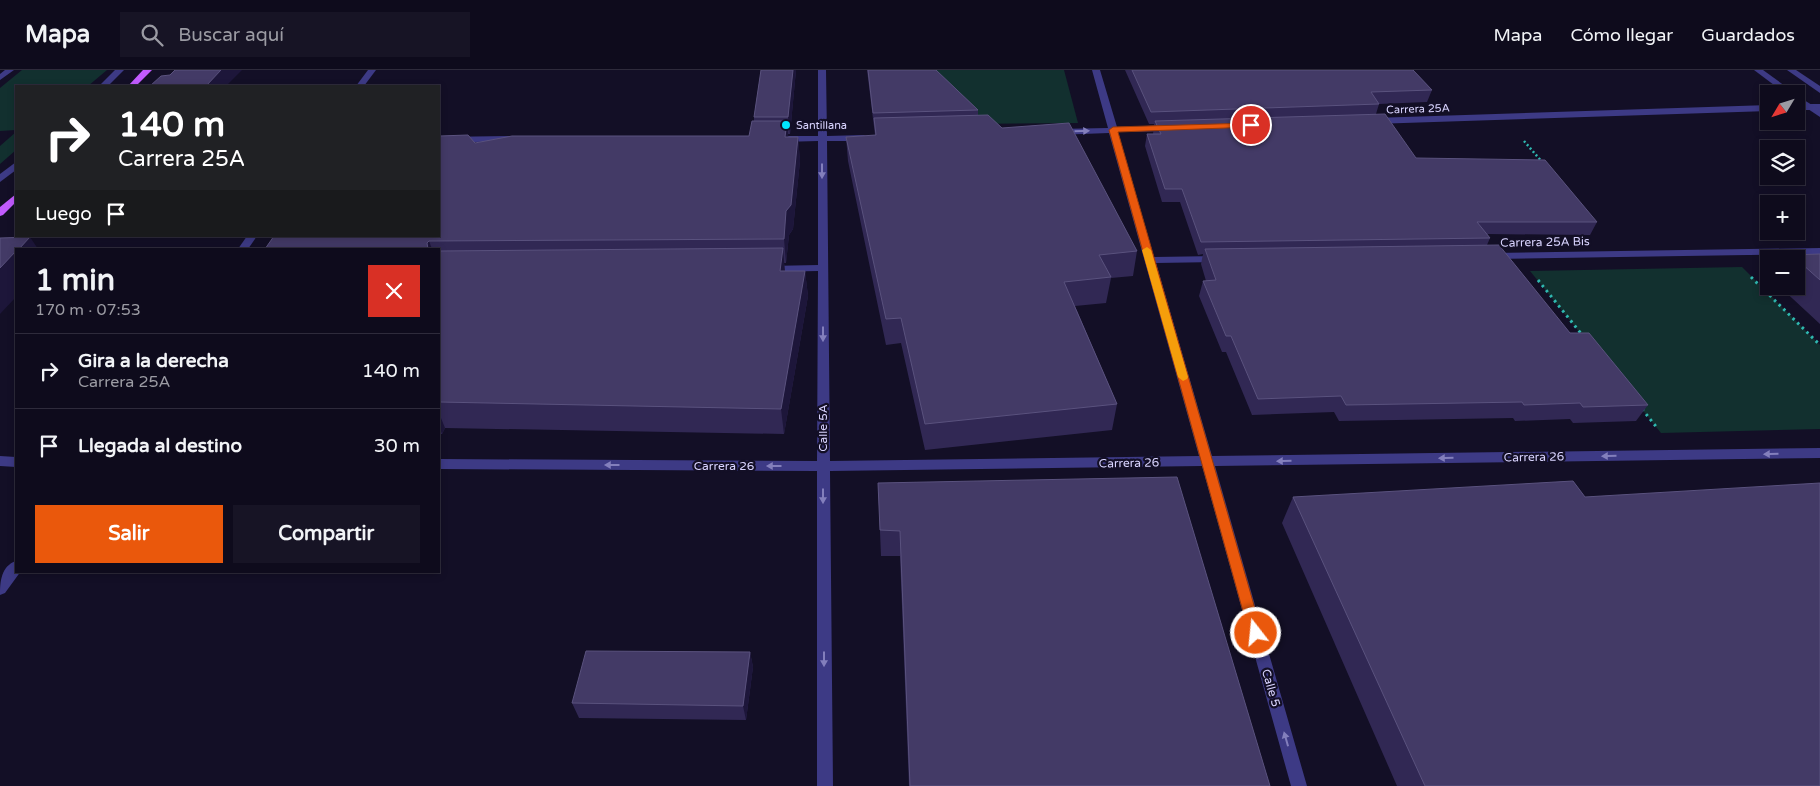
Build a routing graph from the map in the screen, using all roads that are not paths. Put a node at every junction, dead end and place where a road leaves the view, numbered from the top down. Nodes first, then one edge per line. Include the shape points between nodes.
1 (10, 70) edge
2 (120, 70) edge
3 (148, 70) edge
4 (372, 70) edge
5 (822, 70) edge
6 (1096, 70) edge
7 (1758, 70) edge
8 (1791, 70) edge
9 (0, 78) edge
10 (104, 85) edge
11 (133, 85) edge
12 (361, 85) edge
13 (1779, 85) edge
14 (1820, 90) edge
15 (1805, 103) edge
16 (1805, 107) edge
17 (1810, 107) junction
18 (1820, 107) edge
19 (1760, 108) edge
20 (1820, 114) edge
21 (1359, 122) edge
22 (1182, 128) edge
23 (1113, 130) junction
24 (1045, 132) edge
25 (870, 137) edge
26 (517, 139) edge
27 (773, 139) edge
28 (822, 139) junction
29 (440, 140) edge
30 (15, 165) edge
31 (0, 179) edge
32 (15, 198) edge
33 (0, 213) edge
34 (251, 237) edge
35 (244, 248) edge
36 (1820, 251) edge
37 (1478, 256) edge
38 (1229, 259) edge
39 (1150, 260) junction
40 (823, 268) junction
41 (754, 269) edge
42 (1820, 453) edge
43 (0, 462) edge
44 (15, 462) edge
45 (1207, 462) junction
46 (440, 464) edge
47 (823, 466) junction
48 (15, 568) edge
49 (0, 589) edge
50 (825, 786) edge
51 (1299, 786) edge

1 - 9 street
2 - 10 street
3 - 11 main road
4 - 12 street
5 - 28 street, Calle 5A
6 - 23 street, Calle 5
7 - 13 street
8 - 14 street
15 - 17 street
16 - 17 street
17 - 18 street
17 - 20 street
19 - 21 street, Carrera 25A
22 - 23 street
24 -> 23 street
23 - 39 street, Calle 5
25 - 28 street
26 - 29 street
27 - 28 street
28 -> 40 street, Calle 5A
30 - 31 street
32 - 33 main road
34 - 35 street
36 - 37 street, Carrera 25A Bis
38 - 39 street
39 - 45 street, Calle 5
40 - 41 street
40 -> 47 street, Calle 5A
42 -> 45 street, Carrera 26
43 - 44 street
45 - 47 street, Carrera 26
51 -> 45 street, Calle 5
47 -> 46 street, Carrera 26
47 -> 50 street, Calle 5A
48 - 49 street

